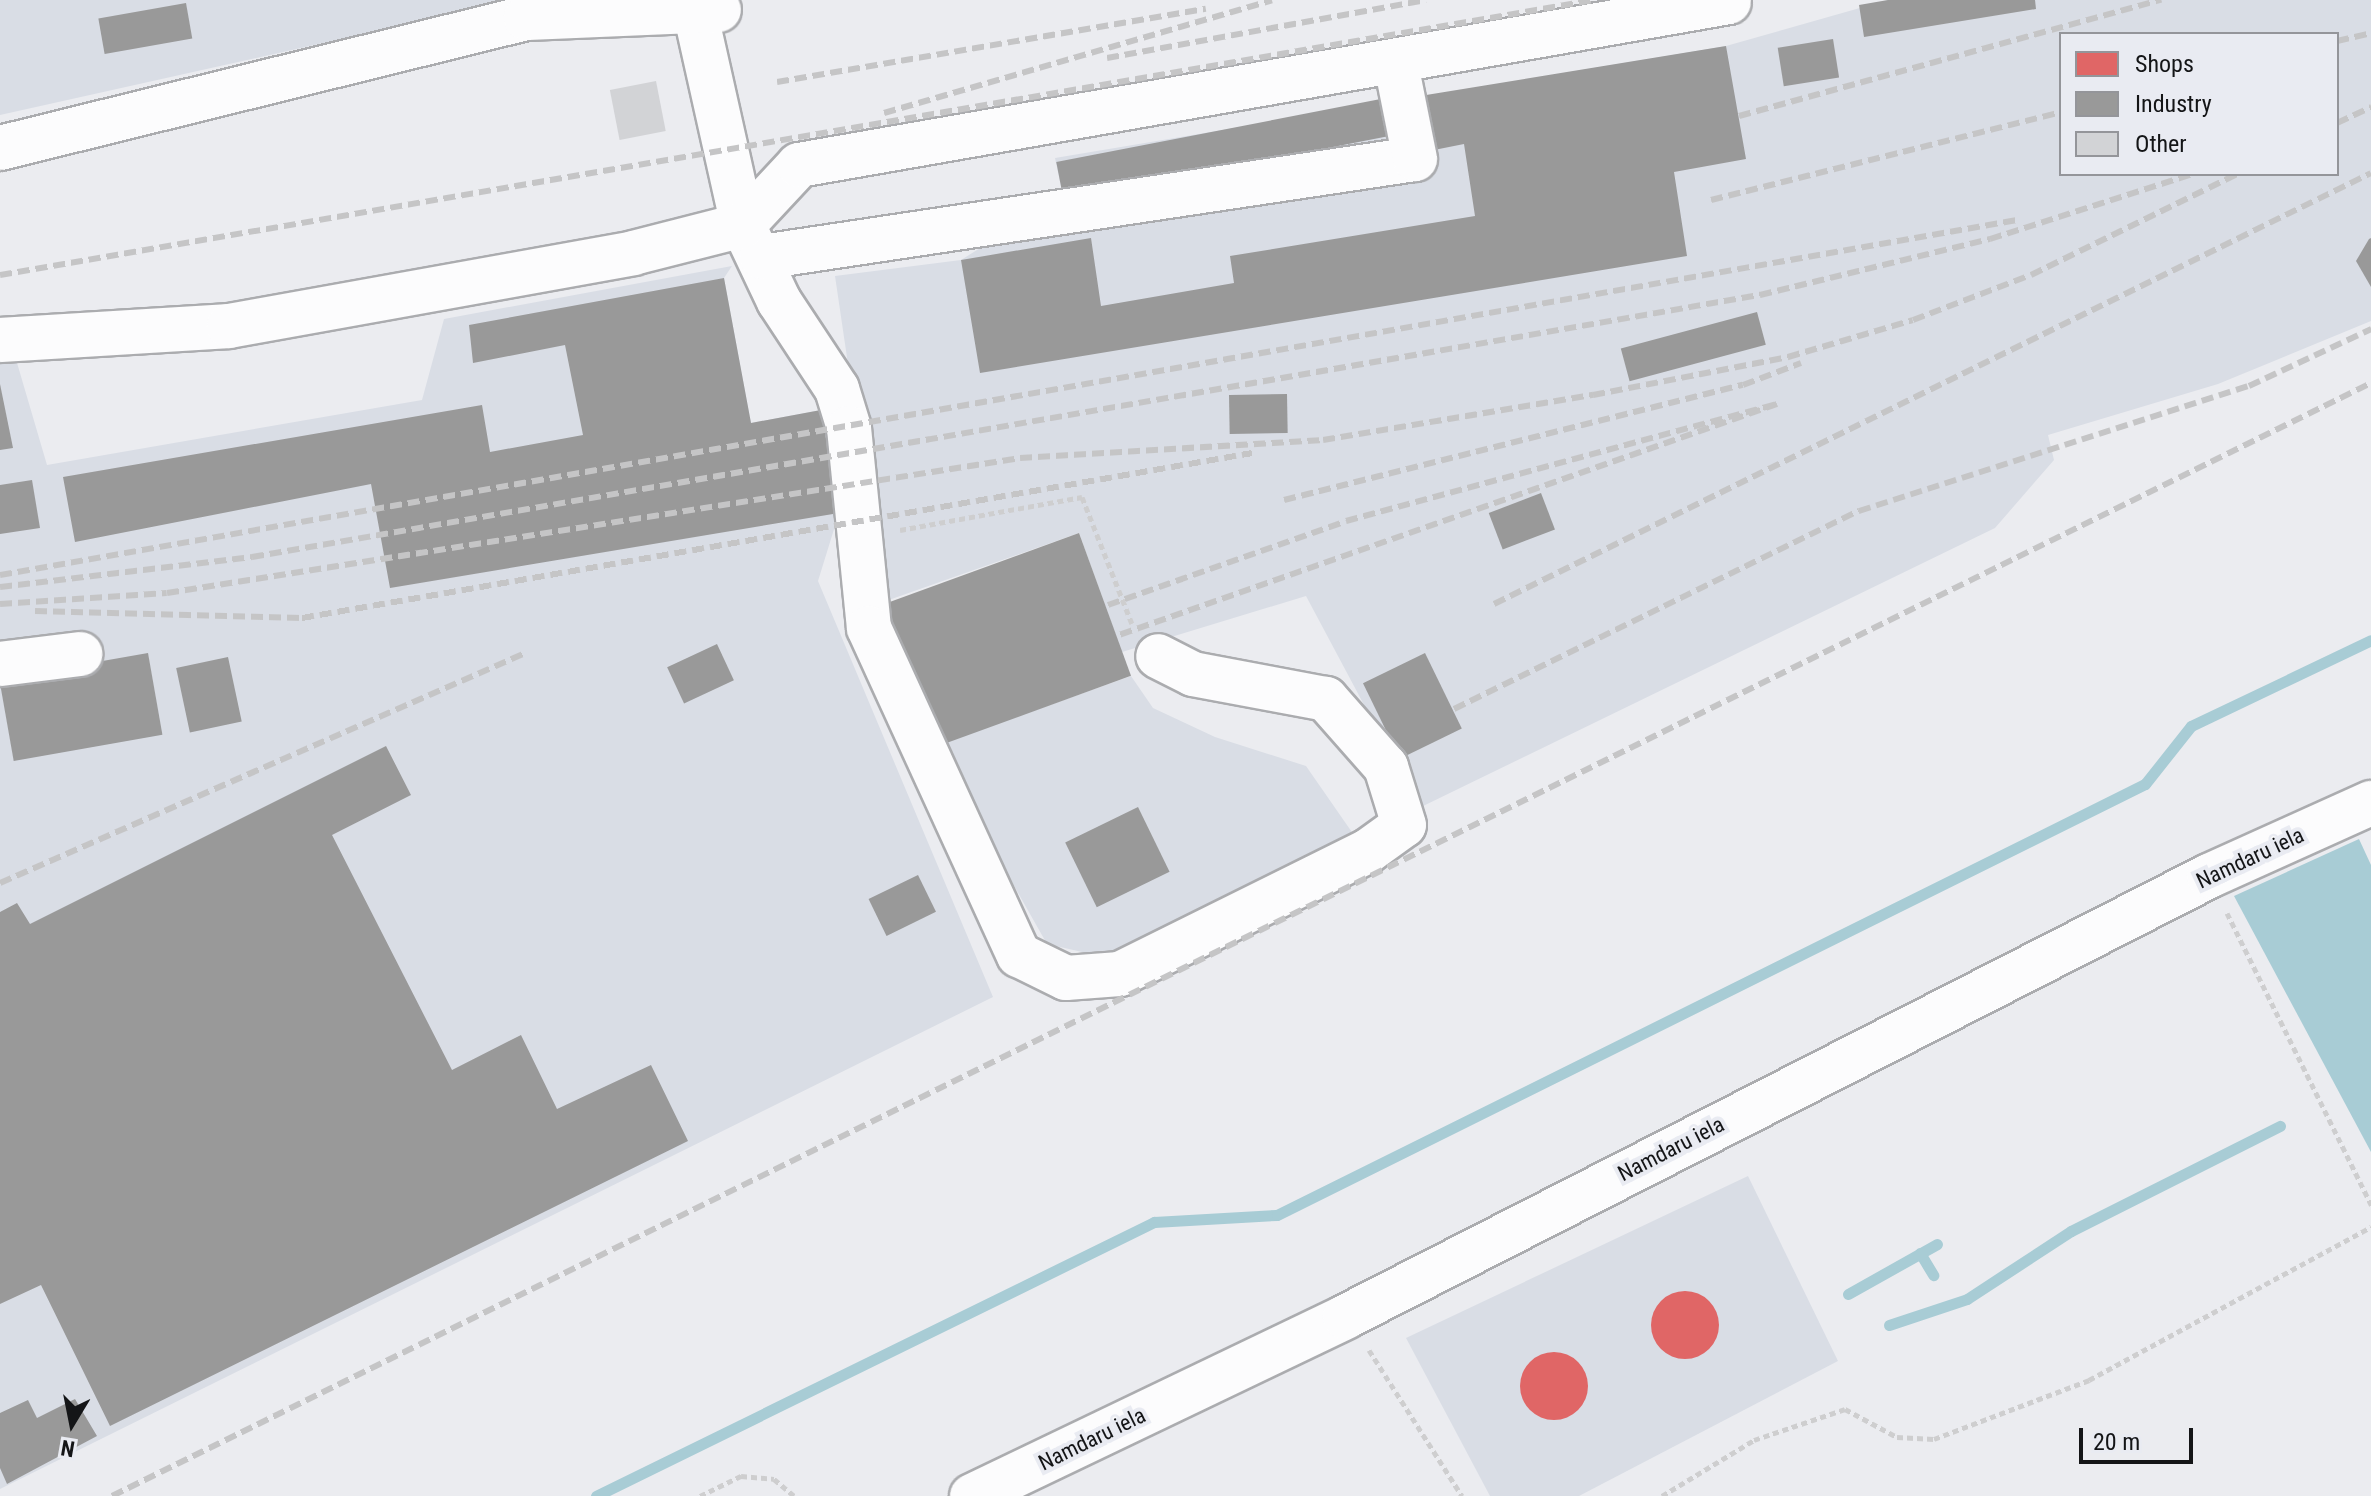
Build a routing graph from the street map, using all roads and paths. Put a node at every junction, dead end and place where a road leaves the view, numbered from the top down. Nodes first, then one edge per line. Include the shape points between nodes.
1 (1729, 2) edge
2 (1396, 64) junction
3 (0, 148) edge
4 (753, 241) junction
5 (0, 340) edge
6 (860, 539) junction
7 (80, 654) dead end
8 (1158, 656) joint
9 (0, 664) edge
10 (2371, 803) edge
11 (2209, 876) junction
12 (2371, 1205) edge
13 (2371, 1227) edge
14 (1345, 1317) junction
15 (700, 1496) edge
16 (794, 1496) edge
17 (972, 1496) edge
18 (1462, 1496) edge
19 (1662, 1496) edge

1 - 2 street
2 - 4 street via 799,165
2 - 4 street via 1415,159
3 - 4 street via 526,18 707,11
4 - 5 street via 633,253 229,326
4 - 6 street via 779,301 837,389 849,428
6 - 8 path via 1082,497 1134,630
6 - 8 street via 869,628 976,871 1019,955 1066,978 1120,974 1368,851 1404,825 1386,767 1326,699 1193,674
7 - 9 street
10 - 11 street, Namdaru iela
11 - 12 path
11 - 14 street, Namdaru iela
13 - 19 path via 2089,1380 1934,1439 1897,1437 1845,1409 1754,1440
14 - 17 street, Namdaru iela
14 - 18 path
15 - 16 path via 741,1476 774,1479

